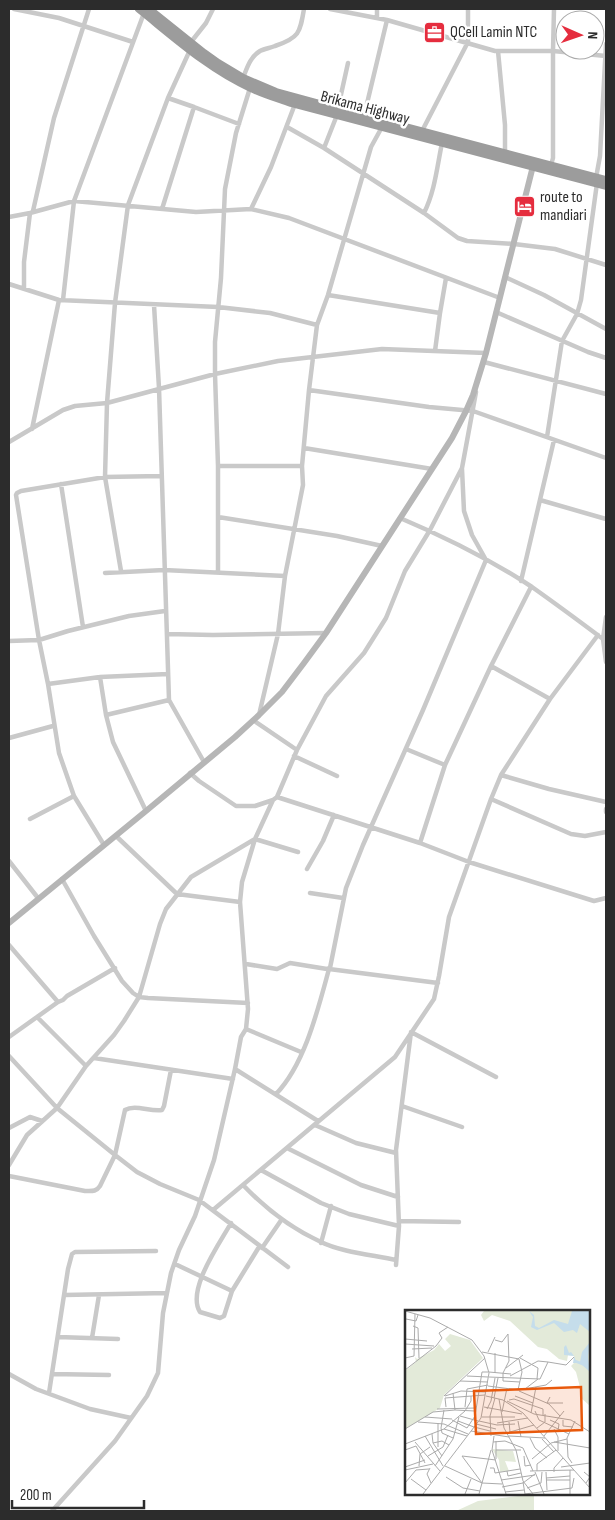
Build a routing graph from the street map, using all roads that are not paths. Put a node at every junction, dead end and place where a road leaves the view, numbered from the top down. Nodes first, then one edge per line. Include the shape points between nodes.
1 (14, 9) edge
2 (89, 9) edge
3 (213, 9) edge
4 (304, 9) edge
5 (330, 9) edge
6 (377, 9) edge
7 (468, 9) edge
8 (554, 9) edge
9 (144, 10) edge
10 (377, 18) junction
11 (387, 20) junction
12 (83, 26) junction
13 (133, 42) junction
14 (468, 42) junction
15 (606, 44) edge
16 (191, 46) junction
17 (498, 51) junction
18 (553, 51) junction
19 (606, 56) edge
20 (348, 63) dead end
21 (243, 78) junction
22 (250, 88) junction
23 (168, 98) junction
24 (295, 104) junction
25 (194, 107) junction
26 (337, 112) junction
27 (364, 116) junction
28 (239, 124) junction
29 (286, 127) junction
30 (382, 127) junction
31 (422, 131) junction
32 (442, 143) junction
33 (324, 148) junction
34 (506, 153) junction
35 (534, 164) junction
36 (551, 165) junction
37 (363, 173) junction
38 (597, 180) junction
39 (606, 180) edge
40 (606, 186) edge
41 (74, 201) junction
42 (128, 205) junction
43 (162, 209) junction
44 (252, 209) junction
45 (224, 211) junction
46 (32, 212) junction
47 (424, 213) junction
48 (9, 217) edge
49 (344, 238) junction
50 (514, 244) junction
51 (587, 260) junction
52 (606, 265) edge
53 (446, 278) junction
54 (505, 278) junction
55 (9, 284) edge
56 (24, 289) junction
57 (328, 295) junction
58 (500, 298) junction
59 (61, 300) junction
60 (115, 302) junction
61 (154, 305) junction
62 (218, 307) junction
63 (496, 312) junction
64 (440, 313) junction
65 (577, 314) junction
66 (317, 325) junction
67 (606, 329) edge
68 (562, 341) junction
69 (435, 351) junction
70 (486, 353) junction
71 (313, 358) junction
72 (606, 358) edge
73 (484, 362) junction
74 (215, 374) junction
75 (556, 380) junction
76 (159, 388) junction
77 (309, 390) junction
78 (606, 394) edge
79 (107, 403) junction
80 (470, 411) junction
81 (32, 429) junction
82 (547, 438) junction
83 (554, 440) junction
84 (9, 442) edge
85 (304, 448) junction
86 (606, 458) edge
87 (218, 466) junction
88 (302, 466) junction
89 (462, 468) junction
90 (432, 469) junction
91 (105, 476) junction
92 (161, 476) junction
93 (61, 484) junction
94 (540, 500) junction
95 (218, 518) junction
96 (400, 518) junction
97 (606, 519) edge
98 (294, 529) junction
99 (430, 530) junction
100 (382, 546) junction
101 (486, 560) junction
102 (164, 570) junction
103 (121, 571) junction
104 (218, 572) junction
105 (105, 573) dead end
106 (285, 576) junction
107 (521, 581) junction
108 (531, 587) junction
109 (165, 611) junction
110 (606, 617) edge
111 (83, 627) junction
112 (605, 627) edge
113 (326, 633) junction
114 (166, 634) junction
115 (278, 634) junction
116 (598, 635) junction
117 (603, 639) junction
118 (39, 640) junction
119 (9, 641) edge
120 (606, 662) edge
121 (490, 666) junction
122 (168, 674) junction
123 (100, 677) junction
124 (48, 684) junction
125 (550, 699) junction
126 (169, 700) junction
127 (106, 715) junction
128 (259, 715) junction
129 (253, 720) junction
130 (53, 726) junction
131 (9, 738) edge
132 (406, 749) junction
133 (297, 750) junction
134 (294, 756) junction
135 (204, 762) junction
136 (445, 765) junction
137 (190, 773) junction
138 (501, 775) junction
139 (337, 776) dead end
140 (74, 796) junction
141 (275, 799) junction
142 (491, 799) junction
143 (606, 802) edge
144 (146, 811) junction
145 (334, 816) junction
146 (30, 819) dead end
147 (371, 828) junction
148 (606, 832) edge
149 (116, 836) junction
150 (255, 839) junction
151 (420, 843) junction
152 (104, 845) junction
153 (298, 852) dead end
154 (9, 861) edge
155 (469, 862) junction
156 (307, 869) dead end
157 (62, 879) junction
158 (310, 893) dead end
159 (177, 894) junction
160 (38, 898) junction
161 (343, 898) junction
162 (606, 898) edge
163 (240, 902) junction
164 (9, 923) edge
165 (9, 945) edge
166 (246, 964) junction
167 (114, 968) junction
168 (328, 969) junction
169 (438, 983) junction
170 (139, 996) junction
171 (58, 1002) junction
172 (248, 1003) junction
173 (37, 1017) junction
174 (246, 1028) junction
175 (411, 1032) junction
176 (9, 1038) edge
177 (301, 1052) junction
178 (9, 1056) edge
179 (94, 1058) junction
180 (86, 1066) junction
181 (236, 1069) junction
182 (171, 1070) junction
183 (496, 1077) dead end
184 (233, 1079) junction
185 (276, 1094) junction
186 (402, 1106) junction
187 (57, 1108) junction
188 (42, 1121) junction
189 (316, 1123) junction
190 (462, 1127) dead end
191 (9, 1128) edge
192 (287, 1148) junction
193 (396, 1153) junction
194 (115, 1155) junction
195 (9, 1165) edge
196 (261, 1170) junction
197 (9, 1176) edge
198 (243, 1185) junction
199 (398, 1197) junction
200 (199, 1200) junction
201 (331, 1206) junction
202 (213, 1210) junction
203 (282, 1219) junction
204 (458, 1222) dead end
205 (231, 1224) junction
206 (399, 1224) junction
207 (321, 1243) junction
208 (260, 1248) junction
209 (156, 1251) dead end
210 (175, 1264) junction
211 (288, 1267) dead end
212 (202, 1276) junction
213 (232, 1291) junction
214 (167, 1293) junction
215 (64, 1295) junction
216 (99, 1295) junction
217 (58, 1337) junction
218 (92, 1338) junction
219 (118, 1338) dead end
220 (9, 1374) edge
221 (52, 1374) junction
222 (109, 1375) dead end
223 (49, 1394) junction
224 (131, 1418) junction
225 (52, 1510) edge
226 (60, 1511) edge

1 - 12 street
2 - 12 street
3 - 16 street
4 - 21 street via 301,28 295,36 260,51 250,61
5 - 10 street
6 - 10 street
7 - 14 street
8 - 18 street
9 - 13 street
9 - 16 highway, Brikama Highway
10 - 11 street
11 - 14 street
11 - 27 street
12 - 13 street
12 - 46 street via 54,118
13 - 41 street
14 - 17 street
14 - 31 street
15 - 19 street
16 - 21 highway, Brikama Highway
16 - 22 highway, Brikama Highway via 214,67
16 - 23 street
17 - 18 street
17 - 34 street
18 - 19 street
18 - 36 street
19 - 38 street
20 - 26 street
21 - 26 highway, Brikama Highway
22 - 24 highway, Brikama Highway
22 - 28 street
23 - 25 street
23 - 42 street
24 - 26 highway, Brikama Highway
24 - 29 street
25 - 28 street
25 - 43 street
26 - 27 highway, Brikama Highway
26 - 30 highway, Brikama Highway
26 - 33 street
27 - 31 highway, Brikama Highway
28 - 45 street via 225,189
29 - 33 street
29 - 44 street
30 - 32 highway, Brikama Highway
30 - 37 street via 371,147
31 - 34 highway, Brikama Highway
32 - 35 highway, Brikama Highway
32 - 47 street via 434,190
33 - 37 street
34 - 35 highway, Brikama Highway
35 - 36 highway, Brikama Highway
35 - 38 highway, Brikama Highway
35 - 50 main road
36 - 38 highway, Brikama Highway
37 - 47 street
37 - 49 street
38 - 39 highway, Brikama Highway
38 - 40 highway, Brikama Highway
38 - 51 street
41 - 42 street
41 - 46 street
41 - 59 street
42 - 43 street
42 - 60 street
43 - 45 street
44 - 45 street
44 - 49 street via 289,218
45 - 62 street
46 - 48 street
46 - 56 street via 24,262
47 - 50 street via 458,238
49 - 53 street
49 - 57 street
50 - 51 street via 555,249
50 - 54 main road
51 - 52 street
51 - 65 street
53 - 58 street
53 - 64 street
54 - 58 main road
54 - 65 street
55 - 56 street
56 - 59 street
57 - 64 street
57 - 66 street
58 - 63 main road
59 - 60 street
59 - 81 street
60 - 61 street
60 - 79 street
61 - 62 street
61 - 76 street
62 - 66 street
62 - 74 street
63 - 68 street
63 - 70 main road
64 - 69 street
65 - 67 street
65 - 68 street
66 - 71 street
68 - 72 street
68 - 75 street
69 - 70 street
69 - 71 street via 382,349
70 - 73 main road
71 - 74 street via 278,361
71 - 77 street
73 - 75 street
73 - 80 main road
74 - 76 street
74 - 87 street
75 - 78 street
75 - 82 street
76 - 79 street
76 - 92 street
77 - 80 street
77 - 85 street
79 - 81 street via 63,410
79 - 91 street
80 - 82 street
80 - 89 street
80 - 90 main road
81 - 84 street
82 - 83 street
83 - 86 street
83 - 94 street
85 - 88 street
85 - 90 street
87 - 88 street
87 - 95 street
88 - 98 street via 303,485
89 - 99 street
89 - 101 street via 464,511 472,535
90 - 96 main road
91 - 92 street
91 - 93 street
91 - 103 street
92 - 102 street
93 - 111 street
93 - 118 street via 16,495
94 - 97 street
94 - 107 street
95 - 98 street
95 - 104 street
96 - 99 street
96 - 100 main road
98 - 100 street
98 - 106 street
99 - 101 street
99 - 133 street via 405,571 386,618 364,653 326,696
100 - 113 main road
101 - 107 street
101 - 132 street
102 - 103 street
102 - 104 street
102 - 109 street
103 - 105 street
104 - 106 street
106 - 115 street
107 - 108 street
108 - 116 street
108 - 121 street
109 - 111 street
109 - 114 street
110 - 112 street
111 - 118 street
112 - 117 street
113 - 115 street
113 - 128 main road via 282,692
114 - 115 street
114 - 122 street
115 - 128 street
116 - 117 street
116 - 125 street
117 - 120 street
118 - 119 street
118 - 124 street
121 - 125 street
121 - 136 street
122 - 123 street
122 - 126 street
123 - 124 street
123 - 127 street
124 - 130 street
125 - 138 street
126 - 127 street
126 - 135 street
127 - 144 street via 113,742
128 - 129 main road
129 - 133 street
129 - 135 main road
130 - 131 street
130 - 140 street
132 - 136 street
132 - 147 street
133 - 134 street
134 - 139 street
134 - 141 street
135 - 137 main road
136 - 151 street
137 - 141 street via 236,806 255,806
137 - 144 main road
138 - 142 street
138 - 143 street
140 - 146 street
140 - 152 street
141 - 145 street
141 - 150 street
142 - 148 street via 571,834 585,836
142 - 155 street
144 - 149 main road
145 - 147 street
145 - 156 street
147 - 151 street
147 - 161 street
149 - 152 main road
149 - 159 street
150 - 153 street
150 - 159 street via 192,877
150 - 163 street via 242,882
151 - 155 street
152 - 157 main road
154 - 160 street
155 - 162 street via 594,901
155 - 169 street via 449,918
157 - 160 main road
157 - 167 street
158 - 161 street
159 - 163 street
159 - 170 street via 160,924
160 - 164 main road
161 - 168 street
163 - 166 street
165 - 171 street
166 - 168 street via 277,969 290,963
166 - 172 street
167 - 170 street via 128,988
167 - 171 street
168 - 169 street
168 - 177 street via 314,1023
169 - 175 street via 434,999
170 - 172 street
170 - 179 street
171 - 173 street
172 - 174 street
173 - 176 street
173 - 180 street
174 - 177 street
174 - 181 street via 241,1037
175 - 183 street
175 - 186 street
175 - 189 street via 395,1057
177 - 185 street via 289,1080
178 - 187 street
179 - 180 street
179 - 182 street
180 - 187 street
181 - 184 street
181 - 185 street
182 - 184 street
182 - 194 street via 162,1110 125,1110
184 - 200 street via 214,1160
185 - 189 street
186 - 190 street
186 - 193 street
187 - 188 street
187 - 194 street
188 - 191 street via 30,1117
188 - 195 street via 26,1135
189 - 192 street
189 - 193 street via 356,1143
192 - 196 street
192 - 199 street via 361,1185
193 - 199 street
194 - 197 street via 95,1191
194 - 200 street via 160,1184
196 - 198 street
196 - 201 street
198 - 202 street
198 - 203 street
199 - 206 street
200 - 202 street
200 - 210 street
201 - 206 street via 349,1214
201 - 207 street
202 - 205 street
203 - 207 street
203 - 208 street
204 - 206 street
205 - 208 street
205 - 212 street
206 - 207 street via 396,1262
208 - 211 street
208 - 213 street
209 - 215 street via 75,1252 70,1256
210 - 212 street
210 - 214 street
212 - 213 street
212 - 213 street via 196,1295 198,1309 202,1313 223,1318
214 - 216 street
214 - 224 street via 158,1373
215 - 216 street
215 - 217 street
216 - 218 street
217 - 218 street
217 - 221 street
218 - 219 street
220 - 223 street
221 - 222 street
221 - 223 street
223 - 224 street via 90,1409
224 - 225 street via 115,1441
225 - 226 street

